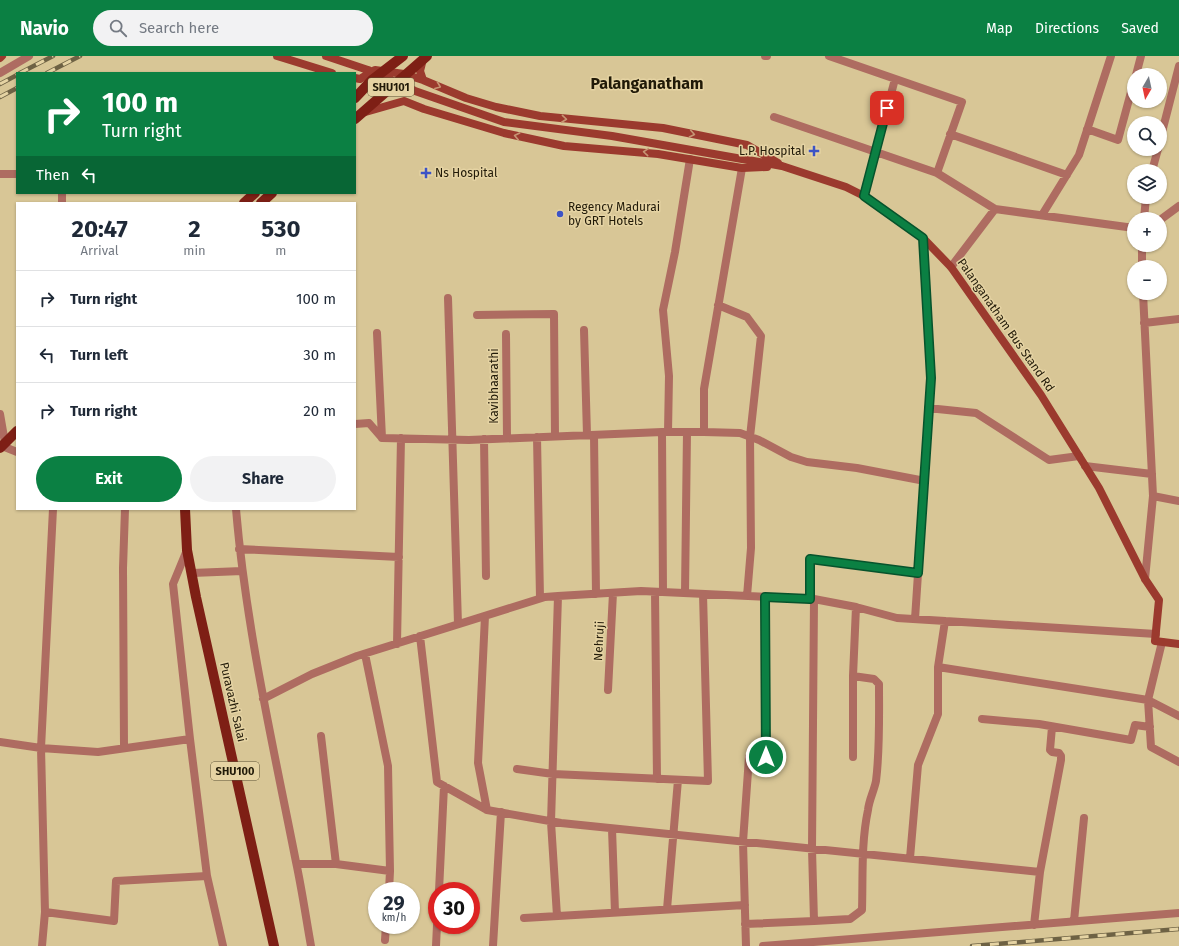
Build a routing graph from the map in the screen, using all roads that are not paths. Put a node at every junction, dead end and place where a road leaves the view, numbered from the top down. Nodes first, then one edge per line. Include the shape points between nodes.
1 (29, 56) edge
2 (277, 56) edge
3 (326, 56) edge
4 (403, 56) edge
5 (829, 56) edge
6 (1111, 56) edge
7 (1141, 56) edge
8 (425, 57) edge
9 (1179, 66) edge
10 (1138, 68) edge
11 (383, 71) junction
12 (327, 72) edge
13 (0, 73) edge
14 (405, 74) junction
15 (356, 78) edge
16 (895, 79) junction
17 (423, 80) junction
18 (356, 97) edge
19 (1127, 107) edge
20 (358, 116) edge
21 (1166, 116) edge
22 (774, 117) dead end
23 (1087, 129) junction
24 (950, 134) junction
25 (875, 152) junction
26 (690, 159) junction
27 (782, 166) junction
28 (742, 168) junction
29 (937, 173) junction
30 (0, 174) edge
31 (16, 174) edge
32 (1067, 175) junction
33 (254, 194) edge
34 (271, 194) edge
35 (864, 196) junction
36 (245, 202) edge
37 (262, 202) edge
38 (1179, 206) edge
39 (996, 209) junction
40 (1042, 215) junction
41 (1167, 215) edge
42 (1127, 227) edge
43 (923, 238) junction
44 (951, 267) junction
45 (448, 298) dead end
46 (1143, 300) edge
47 (718, 305) junction
48 (477, 315) dead end
49 (1179, 319) edge
50 (1144, 323) junction
51 (584, 330) dead end
52 (377, 333) dead end
53 (506, 334) dead end
54 (928, 408) junction
55 (0, 414) edge
56 (356, 424) edge
57 (16, 432) edge
58 (665, 432) junction
59 (687, 432) junction
60 (704, 432) junction
61 (591, 435) junction
62 (555, 436) junction
63 (536, 437) junction
64 (750, 437) junction
65 (382, 438) junction
66 (401, 438) junction
67 (507, 438) junction
68 (452, 439) junction
69 (484, 439) junction
70 (2, 446) edge
71 (16, 452) edge
72 (1079, 456) junction
73 (1085, 466) junction
74 (1152, 474) junction
75 (925, 481) junction
76 (1153, 496) junction
77 (1179, 501) edge
78 (53, 510) edge
79 (125, 510) edge
80 (185, 510) edge
81 (236, 510) edge
82 (239, 549) junction
83 (187, 550) junction
84 (398, 557) junction
85 (242, 571) junction
86 (192, 573) junction
87 (918, 573) junction
88 (486, 576) dead end
89 (1145, 579) junction
90 (659, 592) junction
91 (613, 593) junction
92 (685, 593) junction
93 (596, 594) junction
94 (703, 594) junction
95 (558, 596) junction
96 (747, 596) junction
97 (765, 597) junction
98 (543, 598) junction
99 (812, 599) junction
100 (856, 607) junction
101 (557, 611) junction
102 (485, 616) junction
103 (915, 619) junction
104 (945, 621) junction
105 (458, 624) junction
106 (1156, 634) junction
107 (420, 636) junction
108 (1162, 642) junction
109 (397, 644) junction
110 (1179, 644) edge
111 (365, 654) junction
112 (938, 667) junction
113 (853, 676) junction
114 (608, 690) dead end
115 (263, 699) junction
116 (1148, 700) junction
117 (1179, 716) edge
118 (982, 719) dead end
119 (1052, 727) junction
120 (1150, 727) junction
121 (320, 736) dead end
122 (190, 739) junction
123 (0, 742) edge
124 (41, 748) junction
125 (124, 748) junction
126 (853, 757) dead end
127 (1179, 762) edge
128 (517, 769) dead end
129 (553, 774) junction
130 (657, 779) junction
131 (678, 780) junction
132 (444, 786) junction
133 (487, 810) junction
134 (500, 812) junction
135 (1084, 818) dead end
136 (551, 822) junction
137 (612, 829) junction
138 (673, 835) junction
139 (743, 842) junction
140 (812, 849) junction
141 (863, 854) junction
142 (910, 858) junction
143 (297, 864) junction
144 (336, 864) junction
145 (390, 871) junction
146 (1040, 872) junction
147 (207, 876) junction
148 (389, 882) edge
149 (439, 882) edge
150 (745, 905) junction
151 (667, 909) junction
152 (45, 912) junction
153 (615, 912) junction
154 (1179, 913) edge
155 (557, 916) junction
156 (524, 918) dead end
157 (1074, 921) junction
158 (814, 922) junction
159 (745, 924) junction
160 (1034, 924) junction
161 (385, 934) edge
162 (437, 934) edge
163 (385, 940) dead end
164 (42, 946) edge
165 (223, 946) edge
166 (274, 946) edge
167 (311, 946) edge
168 (436, 946) edge
169 (493, 946) edge
170 (746, 946) edge
171 (763, 946) edge

1 - 13 street
2 - 12 street
3 - 27 street, Palanganatham Bus Stand Rd via 504,122 612,136
4 - 11 main road, SHU101
5 - 16 street
6 - 23 street
7 - 10 street
8 - 14 main road, SHU101
8 - 17 street via 420,71
9 - 21 street
11 - 14 street
11 - 15 street via 375,70 360,79
11 - 18 main road, SHU101
14 - 17 street
14 - 20 main road, SHU101
16 - 24 street via 962,102
16 - 25 street
17 -> 27 street via 466,98 540,116 663,128 747,145
19 - 23 street via 1118,140
26 -> 20 street via 564,146 504,133 404,101
22 - 25 street
23 - 32 street via 1079,155
24 - 29 street
24 - 32 street
25 - 29 street
25 - 35 street
26 - 28 street
26 - 58 street via 663,310 669,376
27 - 28 street
27 - 35 street, Palanganatham Bus Stand Rd via 846,187
28 - 47 street
29 - 39 street
30 - 31 street
32 - 40 street
33 - 36 main road
34 - 37 main road
35 - 43 street, Palanganatham Bus Stand Rd
38 - 41 street
39 - 40 street
39 - 44 street
40 - 42 street
43 - 44 street, Palanganatham Bus Stand Rd
43 - 54 street via 931,378
44 - 72 street, Palanganatham Bus Stand Rd via 1041,395
45 - 68 street
46 - 50 street
47 - 60 street via 704,389
47 - 64 street via 747,317 761,336
48 - 62 street via 554,314
49 - 50 street
50 - 74 street
51 - 61 street
52 - 65 street
53 - 67 street, Kavibhaarathi
54 - 72 street via 976,413 1049,460
54 - 75 street
55 - 70 street
56 - 65 street via 369,423
57 - 70 main road
58 - 59 street
58 - 61 street
58 - 90 street
59 - 60 street
59 - 92 street
60 - 64 street
61 - 62 street
61 - 93 street
62 - 63 street
63 - 67 street
63 - 98 street
64 - 75 street via 807,462 857,468
64 - 96 street via 751,548
65 - 66 street
66 - 68 street
66 - 84 street
67 - 69 street
68 - 69 street
68 - 105 street
69 - 88 street
70 - 71 street
72 - 73 street, Palanganatham Bus Stand Rd
73 - 74 street
73 - 89 street, Palanganatham Bus Stand Rd via 1099,488
74 - 76 street
75 - 87 street
76 - 77 street
76 - 89 street
78 - 124 street
79 - 125 street
80 - 83 main road, Puravazhi Salai / SHU100
81 - 82 street
82 - 84 street
82 - 85 street
83 - 86 main road, Puravazhi Salai / SHU100
83 - 122 street via 173,584
84 - 109 street
85 - 86 street
85 - 115 street
86 - 166 main road, Puravazhi Salai / SHU100
87 - 99 street via 810,559
87 - 103 street
89 - 106 street, Palanganatham Bus Stand Rd via 1159,600
90 - 91 street
90 - 92 street
90 - 130 street
91 - 93 street
91 - 114 street, Nehruji
92 - 94 street
93 - 95 street
94 - 96 street
94 - 131 street via 708,781
95 - 98 street
95 - 101 street
96 - 97 street
97 - 99 street
97 - 139 street via 766,757 749,757
98 - 101 street
98 - 102 street
99 - 100 street
99 - 140 street
100 - 103 street via 897,618
100 - 113 street
101 - 129 street
102 - 105 street
102 - 133 street via 478,763
103 - 104 street
104 - 106 street
104 - 112 street
105 - 107 street
106 - 108 street via 1155,641
107 - 109 street
107 - 132 street via 437,782
108 - 110 street
108 - 116 street
109 - 111 street
111 - 115 street via 312,674
111 - 145 street via 388,766
112 - 116 street
112 - 142 street via 938,714 918,765
113 - 126 street
113 - 141 street via 874,678 879,684 876,780 868,809
115 - 143 street
116 - 117 street
116 - 120 street
118 - 119 street
119 - 120 street via 1131,740 1135,725
119 - 146 street via 1050,750 1059,753 1061,760
120 - 127 street via 1151,748
121 - 144 street
122 - 125 street
122 - 147 street
123 - 124 street
124 - 125 street via 98,752
124 - 152 street
128 - 129 street
129 - 130 street
129 - 136 street
130 - 131 street
131 - 138 street
132 - 133 street
132 - 149 street
133 - 134 street
134 - 136 street
134 - 169 street
135 - 157 street
136 - 137 street
136 - 155 street
137 - 138 street
137 - 153 street
138 - 139 street
138 - 151 street
139 - 140 street
139 - 150 street
140 - 141 street
140 - 158 street
141 - 142 street
141 - 158 street via 862,910 850,919
142 - 146 street
143 - 144 street
143 - 167 street
144 - 145 street
145 - 148 street
146 - 160 street
147 - 152 street via 116,881 114,921
147 - 165 street
150 - 151 street
150 - 159 street
151 - 153 street
152 - 164 street
153 - 155 street
154 - 157 street
155 - 156 street
157 - 160 street
158 - 159 street
159 - 170 street
160 - 171 street
161 - 163 street
162 - 168 street

